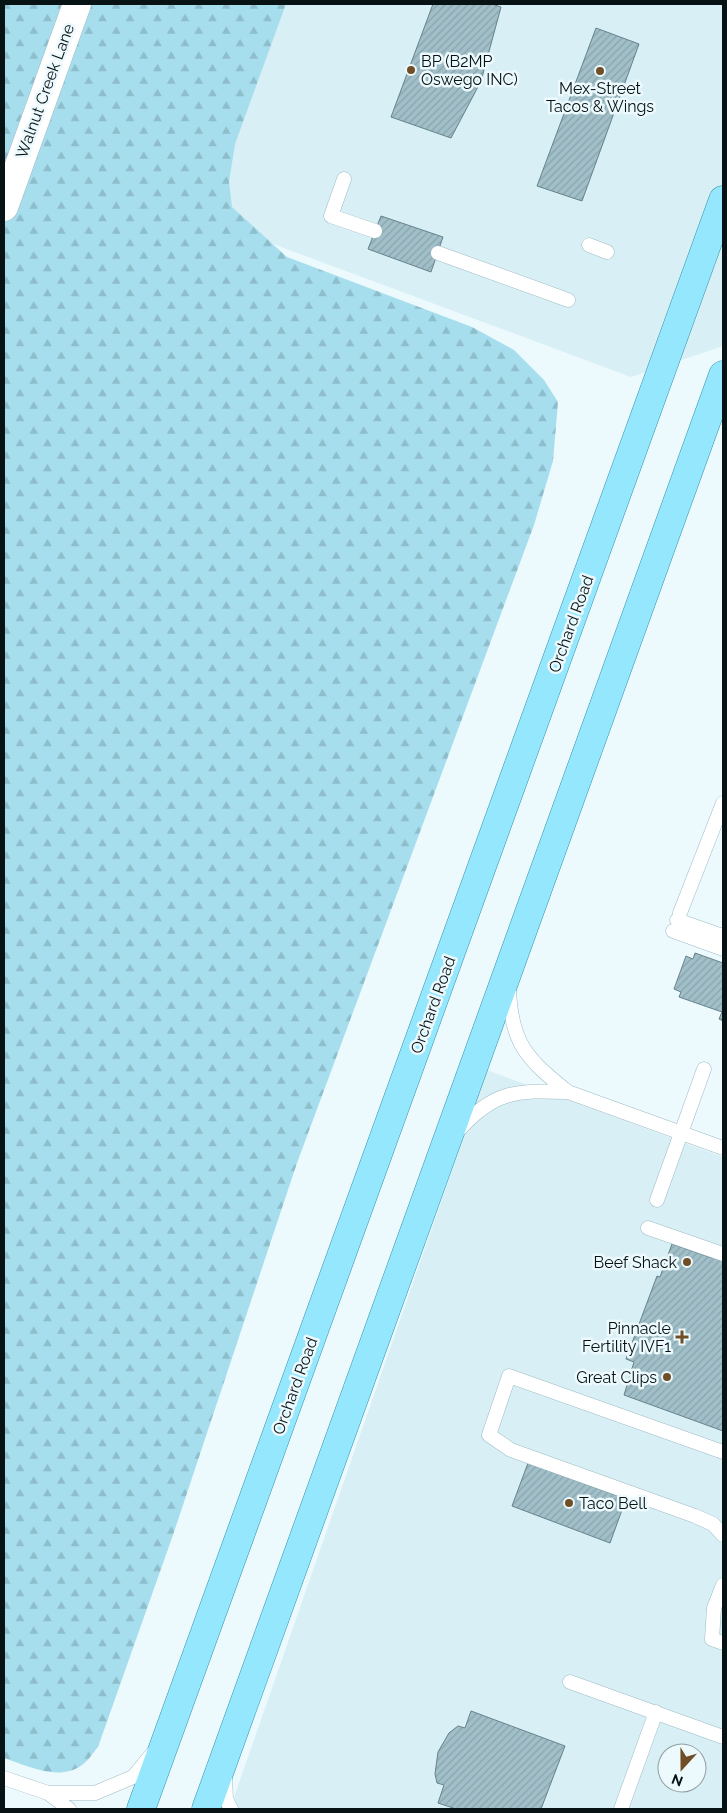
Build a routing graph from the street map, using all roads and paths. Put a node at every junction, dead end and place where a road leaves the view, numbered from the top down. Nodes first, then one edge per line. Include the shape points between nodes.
1 (77, 4) edge
2 (344, 179) dead end
3 (723, 200) edge
4 (4, 206) edge
5 (375, 231) dead end
6 (588, 245) dead end
7 (607, 252) dead end
8 (438, 253) dead end
9 (568, 300) dead end
10 (723, 375) edge
11 (715, 415) edge
12 (723, 803) edge
13 (677, 921) junction
14 (723, 936) edge
15 (723, 949) edge
16 (508, 967) junction
17 (704, 1069) dead end
18 (568, 1092) junction
19 (681, 1133) junction
20 (723, 1148) edge
21 (443, 1149) junction
22 (657, 1200) dead end
23 (648, 1228) dead end
24 (723, 1254) edge
25 (723, 1452) edge
26 (723, 1535) edge
27 (723, 1585) edge
28 (717, 1641) edge
29 (570, 1682) dead end
30 (656, 1712) junction
31 (723, 1737) edge
32 (166, 1738) junction
33 (224, 1759) junction
34 (4, 1778) edge
35 (48, 1794) junction
36 (70, 1809) edge
37 (140, 1809) edge
38 (206, 1809) edge
39 (230, 1809) edge
40 (621, 1809) edge

1 - 4 street, Walnut Creek Lane
2 - 5 lane via 331,216
3 - 32 main road, Orchard Road
6 - 7 lane
8 - 9 lane
10 - 11 main road
11 - 16 main road
12 - 13 lane
13 - 14 lane
13 - 15 lane
16 - 18 lane via 510,1016 518,1041 537,1067
16 - 21 main road
17 - 19 lane
18 - 19 lane
18 - 21 lane via 528,1090 498,1097 475,1112
19 - 20 lane
19 - 22 lane
21 - 33 main road
23 - 24 lane
25 - 26 lane via 509,1376 489,1435 510,1450 695,1516 713,1524
27 - 28 lane via 714,1608
29 - 30 lane
30 - 31 lane
30 - 40 lane
32 - 35 lane via 133,1776 95,1793
32 - 37 main road, Orchard Road
33 - 38 main road
33 - 39 lane via 226,1799
34 - 35 lane
35 - 36 lane

